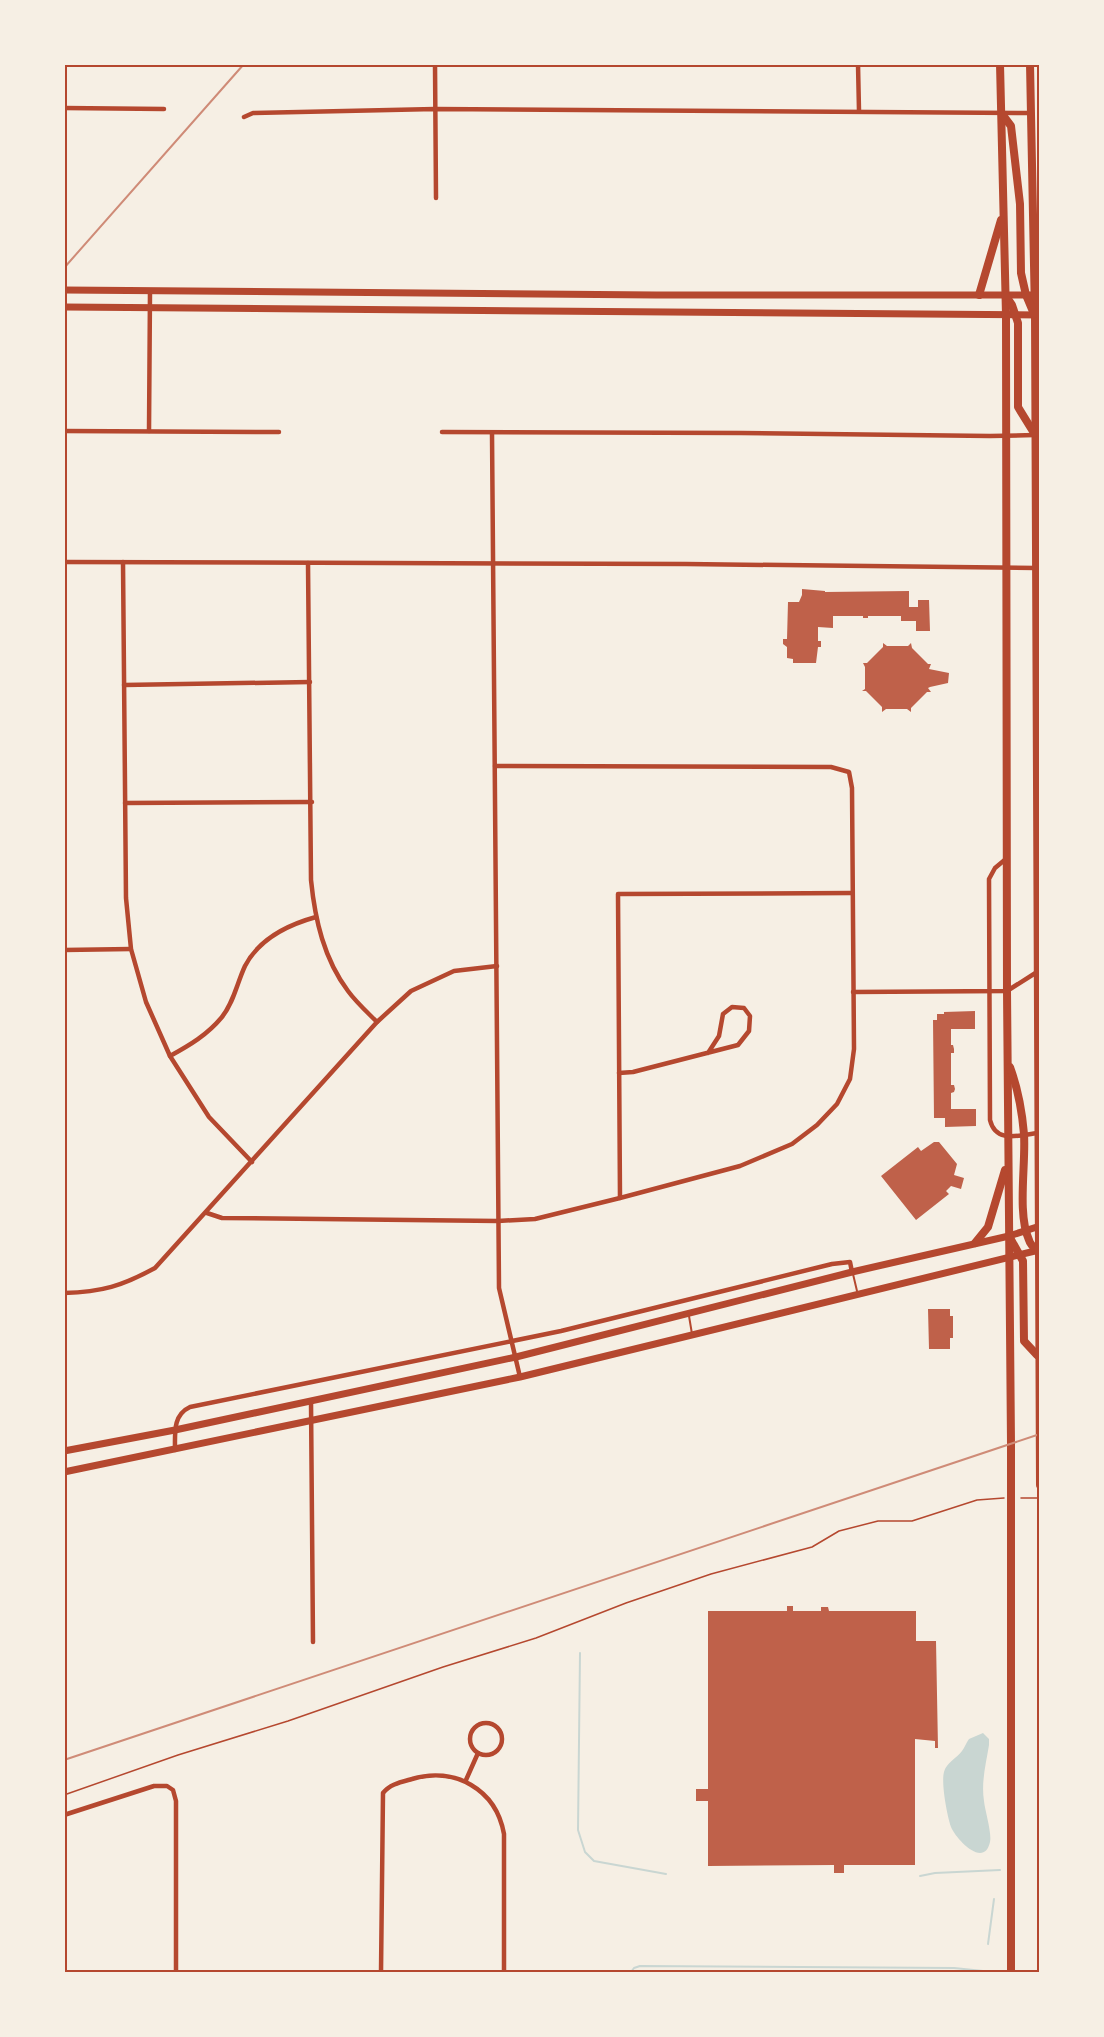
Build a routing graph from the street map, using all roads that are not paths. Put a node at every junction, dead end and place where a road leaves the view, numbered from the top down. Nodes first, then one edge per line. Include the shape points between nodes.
1 (435, 64) edge
2 (858, 64) edge
3 (1000, 64) edge
4 (1030, 64) edge
5 (64, 108) edge
6 (165, 109) dead end
7 (435, 109) junction
8 (859, 111) junction
9 (1001, 112) junction
10 (1031, 113) junction
11 (244, 117) dead end
12 (436, 198) dead end
13 (1003, 213) junction
14 (1037, 266) edge
15 (64, 290) edge
16 (150, 291) junction
17 (979, 295) junction
18 (1005, 295) junction
19 (1033, 295) edge
20 (64, 307) edge
21 (150, 307) junction
22 (1006, 315) junction
23 (1016, 315) junction
24 (1037, 315) edge
25 (64, 431) edge
26 (149, 431) junction
27 (279, 432) dead end
28 (441, 432) dead end
29 (492, 433) junction
30 (1005, 435) junction
31 (1035, 435) junction
32 (64, 562) edge
33 (123, 562) junction
34 (308, 563) junction
35 (494, 564) junction
36 (1005, 568) junction
37 (1036, 568) junction
38 (310, 682) junction
39 (124, 685) junction
40 (495, 766) junction
41 (125, 802) junction
42 (312, 802) junction
43 (1006, 858) junction
44 (852, 893) junction
45 (316, 917) junction
46 (131, 949) junction
47 (64, 950) edge
48 (497, 966) junction
49 (1039, 971) edge
50 (989, 991) junction
51 (1007, 991) junction
52 (853, 992) junction
53 (377, 1022) junction
54 (708, 1053) junction
55 (170, 1056) junction
56 (1008, 1059) junction
57 (619, 1073) junction
58 (1038, 1133) junction
59 (1024, 1135) junction
60 (1008, 1137) junction
61 (1008, 1160) junction
62 (252, 1162) junction
63 (620, 1198) junction
64 (207, 1213) junction
65 (498, 1221) junction
66 (1038, 1226) edge
67 (1026, 1230) junction
68 (1009, 1236) junction
69 (975, 1243) junction
70 (1038, 1251) edge
71 (1020, 1255) junction
72 (1009, 1257) junction
73 (852, 1272) junction
74 (64, 1293) edge
75 (858, 1294) junction
76 (688, 1314) junction
77 (692, 1336) junction
78 (512, 1341) junction
79 (1038, 1355) junction
80 (516, 1358) junction
81 (520, 1377) junction
82 (311, 1401) junction
83 (311, 1422) junction
84 (175, 1430) junction
85 (175, 1450) junction
86 (64, 1451) edge
87 (64, 1472) edge
88 (1040, 1485) edge
89 (313, 1642) dead end
90 (478, 1753) junction
91 (466, 1780) junction
92 (64, 1815) edge
93 (176, 1972) edge
94 (381, 1972) edge
95 (504, 1972) edge
96 (1011, 1972) edge

1 - 7 street
2 - 8 street
3 - 9 main road
4 - 10 main road
5 - 6 street
7 - 8 street
7 - 11 street via 253,112
7 - 12 street
8 - 9 street
9 - 10 street
9 - 13 main road
9 - 19 main road via 1011,126 1020,204 1022,273
10 - 14 main road
13 - 17 main road
13 - 18 main road
14 - 19 main road
15 - 16 main road
16 - 17 main road
16 - 21 street
17 - 18 main road
18 - 19 main road
18 - 22 main road
18 - 23 main road
19 - 24 main road
20 - 21 main road
21 - 22 main road
21 - 26 street
22 - 23 main road
22 - 30 main road
23 - 24 main road
23 - 31 main road via 1018,407
24 - 31 main road
25 - 26 street
26 - 27 street
28 - 29 street
29 - 30 street
29 - 35 street
30 - 31 street
30 - 36 main road
31 - 37 main road
32 - 33 street
33 - 34 street
33 - 39 street
34 - 35 street
34 - 38 street
35 - 36 street
35 - 40 street
36 - 37 street
36 - 43 main road
37 - 49 main road
38 - 39 street
38 - 42 street
39 - 41 street
40 - 44 street via 831,767 849,772
40 - 48 street
41 - 42 street
41 - 46 street
42 - 45 street via 311,880
43 - 50 street via 989,879
43 - 51 main road
44 - 52 street
44 - 57 street via 618,894
45 - 53 street via 329,958 348,991
45 - 55 street via 280,930 257,948 223,1015 203,1037
46 - 47 street
46 - 55 street via 146,1002
48 - 53 street via 454,971 411,991
48 - 65 street
49 - 51 street
49 - 58 main road
50 - 51 street
50 - 52 street
50 - 60 street via 990,1120 996,1133
51 - 56 main road
52 - 63 street via 850,1079 837,1104 818,1125 792,1144 740,1166
53 - 62 street
54 - 54 street via 738,1045 749,1031 750,1016 744,1008 732,1008 723,1014 719,1036
54 - 57 street
55 - 62 street via 208,1117
56 - 59 main road via 1018,1091
56 - 60 main road
57 - 63 street
58 - 59 street
58 - 66 main road
59 - 60 street
59 - 67 main road
60 - 61 main road
61 - 68 main road
61 - 69 main road via 988,1227
62 - 64 street
63 - 65 street via 536,1219
64 - 65 street via 222,1218
64 - 74 street via 155,1268 129,1282 95,1292
65 - 78 street via 499,1288
66 - 67 main road
66 - 70 main road
67 - 68 main road
67 - 70 main road via 1029,1242
68 - 69 main road
68 - 71 main road
68 - 72 main road
69 - 73 main road
70 - 71 main road
70 - 79 main road
71 - 72 main road
71 - 79 main road via 1024,1270 1024,1341
72 - 75 main road
72 - 96 main road
73 - 75 lane
73 - 76 main road
73 - 78 street via 850,1262 832,1264
75 - 77 main road
76 - 77 lane
76 - 80 main road
77 - 81 main road
78 - 80 street
78 - 84 street via 190,1407 177,1418
79 - 88 main road
80 - 81 street
80 - 82 main road
81 - 83 main road
82 - 83 street
82 - 84 main road
83 - 85 main road
83 - 89 street
84 - 85 street
84 - 86 main road
85 - 87 main road
90 - 90 street via 494,1753 500,1745 501,1735 491,1723 481,1723 470,1734 471,1745
90 - 91 street
91 - 94 street via 429,1775 385,1791
91 - 95 street via 490,1800 502,1822
92 - 93 street via 154,1786 162,1785 175,1793

